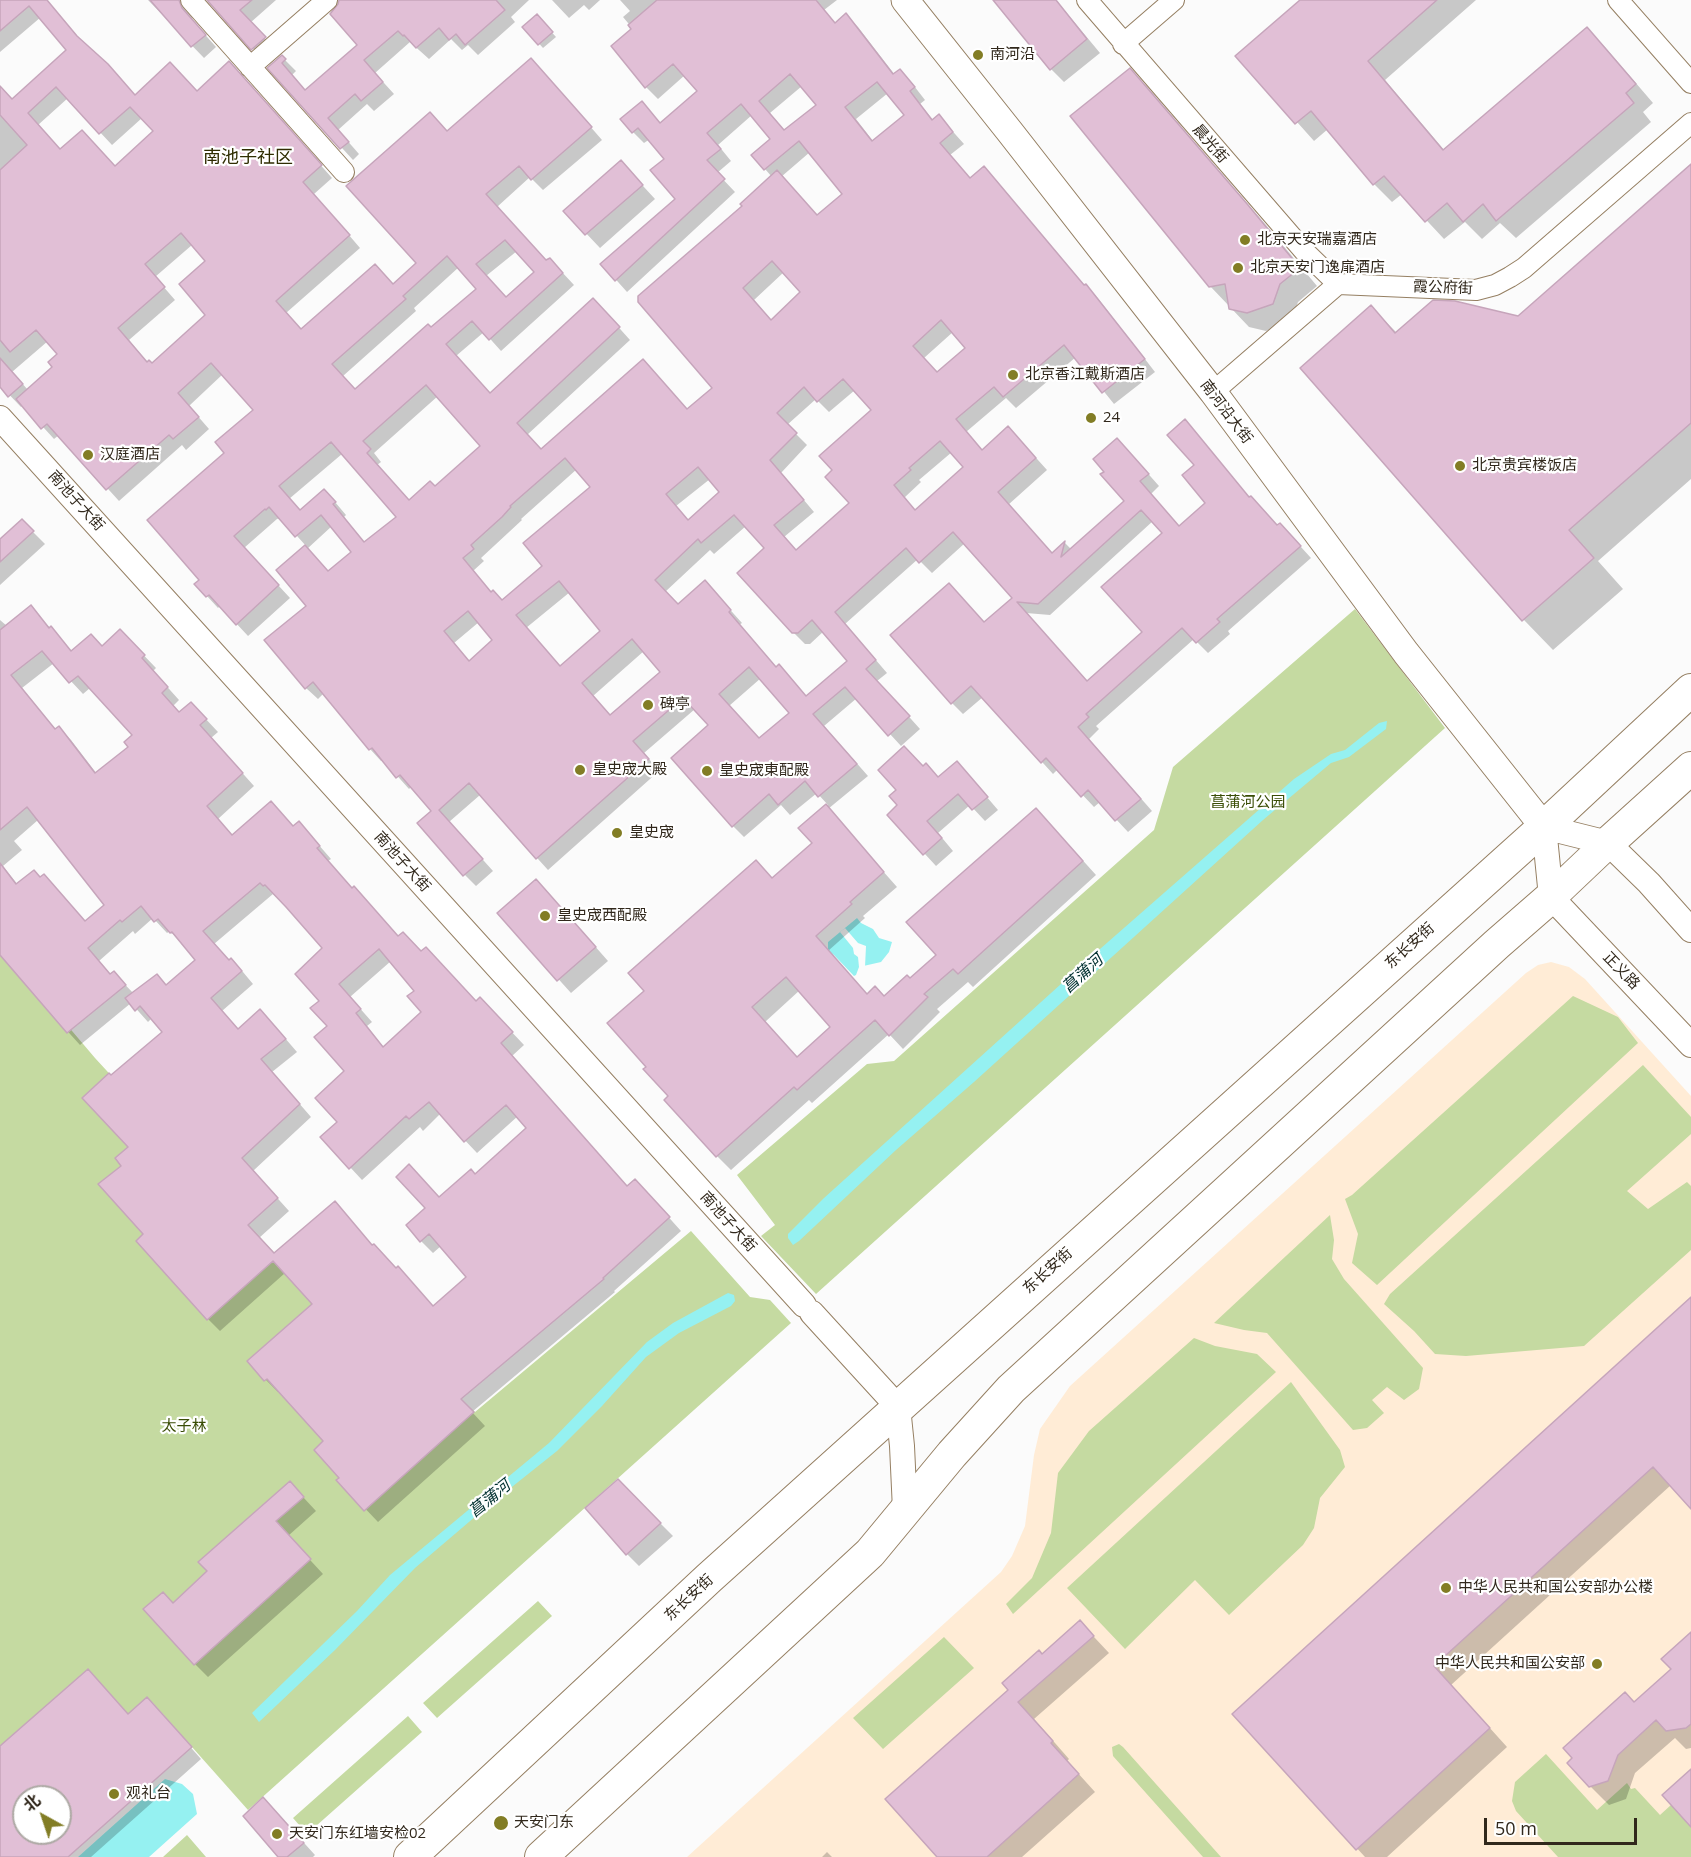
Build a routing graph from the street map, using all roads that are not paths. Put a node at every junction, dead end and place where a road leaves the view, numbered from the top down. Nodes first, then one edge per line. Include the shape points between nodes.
1 (191, 0) edge
2 (327, 0) edge
3 (1087, 0) edge
4 (1174, 0) edge
5 (1618, 0) edge
6 (916, 4) edge
7 (1123, 44) junction
8 (250, 67) junction
9 (1691, 83) edge
10 (1691, 123) edge
11 (344, 172) dead end
12 (1338, 284) junction
13 (1213, 392) junction
14 (0, 418) edge
15 (1691, 690) edge
16 (1691, 768) edge
17 (1544, 827) junction
18 (1608, 843) junction
19 (1551, 897) junction
20 (1691, 930) edge
21 (1691, 1045) edge
22 (898, 1407) junction
23 (905, 1510) junction
24 (410, 1857) edge
25 (541, 1857) edge

1 - 8 street
2 - 8 street
3 - 7 street, 晨光街
4 - 7 street
5 - 9 street
6 - 13 main road, 南河沿大街
7 - 12 street, 晨光街 via 1305,252
8 - 11 street
10 - 12 street, 霞公府街 via 1524,268 1495,285 1476,290
12 - 13 street
13 - 17 main road, 南河沿大街 via 1406,653
14 - 22 street, 南池子大街
15 - 17 highway, 东长安街
16 - 18 highway
17 - 18 street
17 - 19 street
17 - 22 highway, 东长安街
18 - 19 main road
18 - 20 street
19 - 21 street, 正义路
19 - 23 highway via 1011,1389
22 - 23 street
22 - 24 highway, 东长安街
23 - 25 highway via 870,1553

